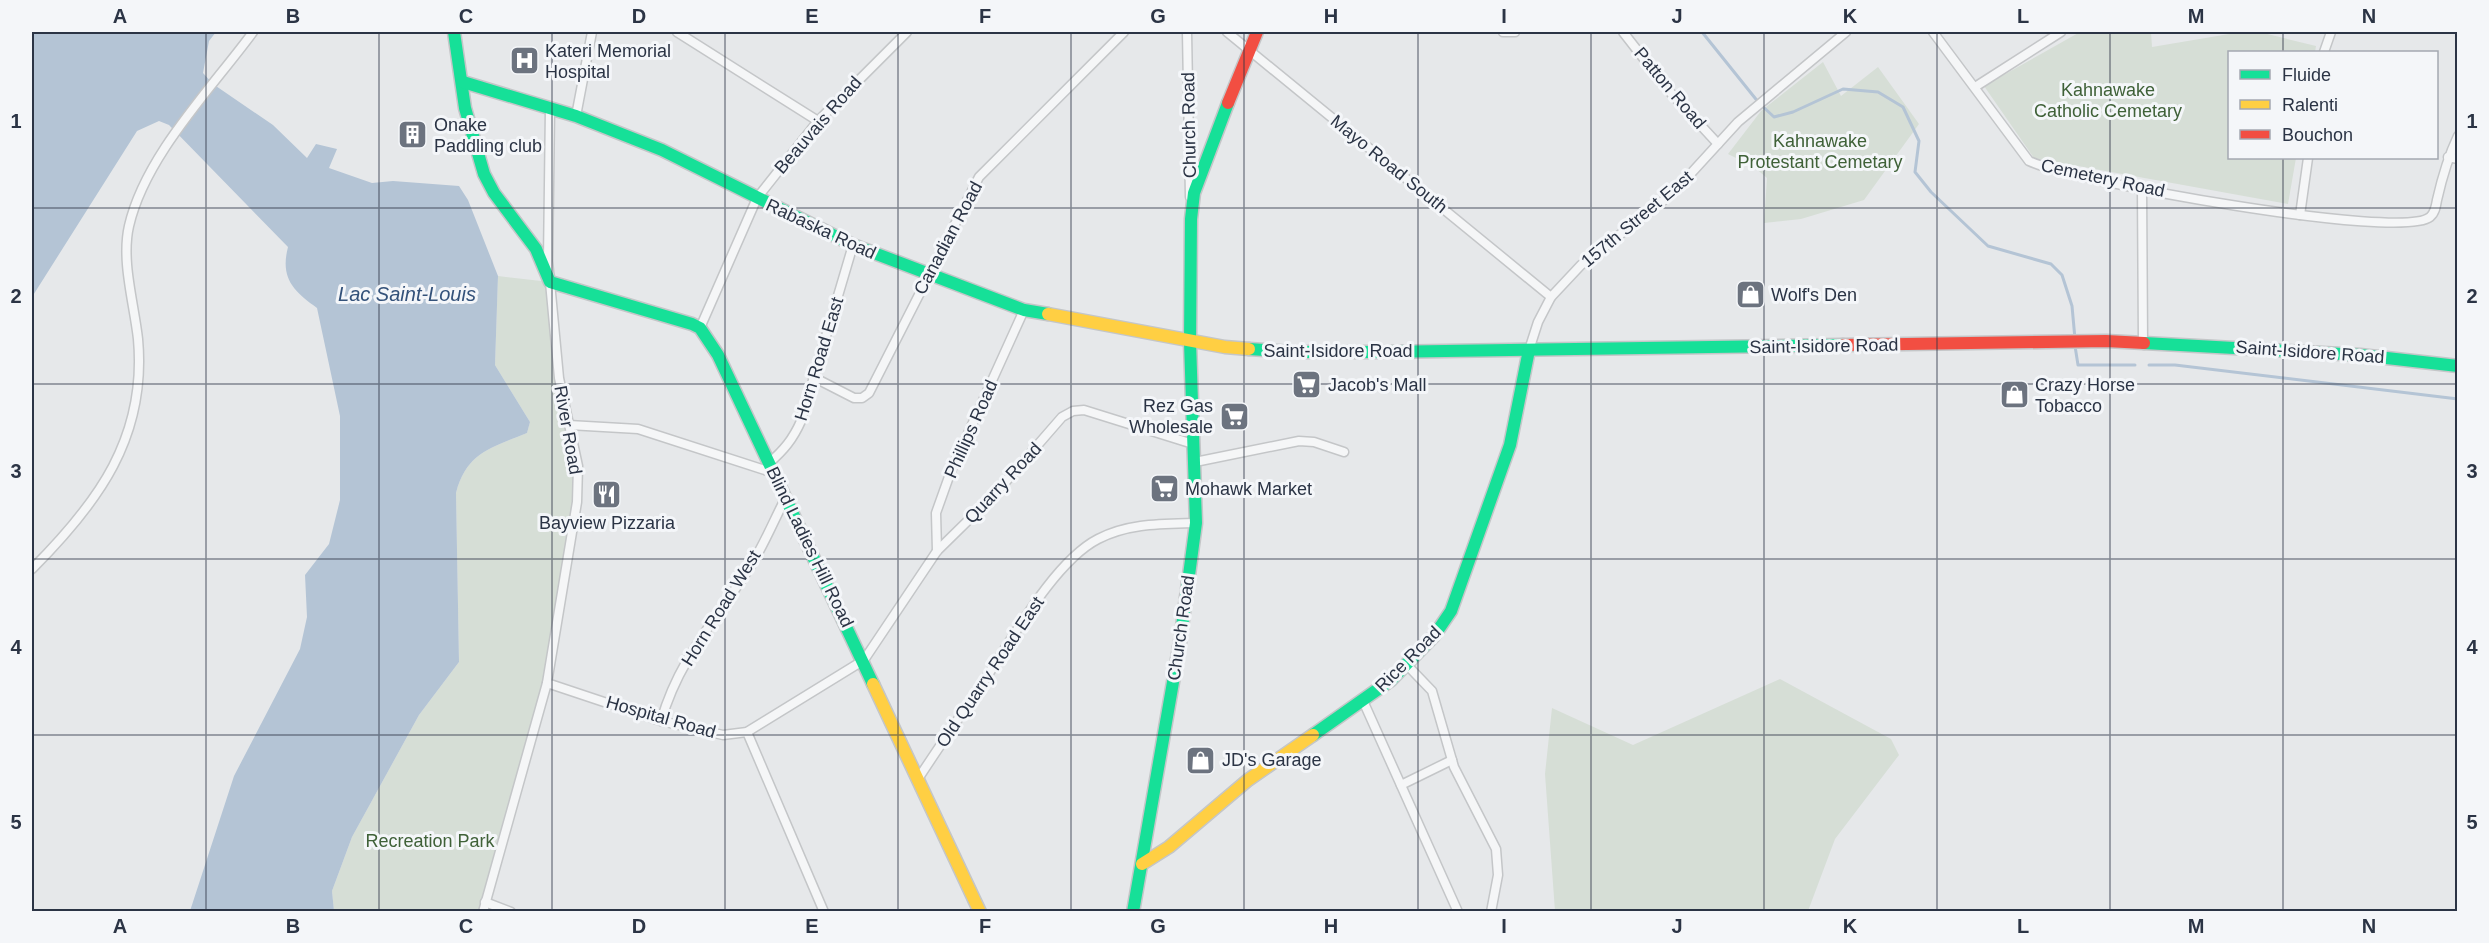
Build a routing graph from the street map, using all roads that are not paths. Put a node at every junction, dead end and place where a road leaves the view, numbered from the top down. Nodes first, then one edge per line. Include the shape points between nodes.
1 (254, 32) edge
2 (454, 32) edge
3 (592, 32) edge
4 (677, 32) edge
5 (907, 32) edge
6 (1124, 32) edge
7 (1187, 32) edge
8 (1227, 32) edge
9 (1257, 32) edge
10 (1503, 32) edge
11 (1515, 32) edge
12 (1623, 32) edge
13 (1846, 32) edge
14 (1933, 32) edge
15 (2061, 32) edge
16 (2331, 32) edge
17 (1250, 49) junction
18 (2324, 51) edge
19 (463, 82) junction
20 (1975, 87) junction
21 (550, 108) junction
22 (576, 116) junction
23 (818, 121) junction
24 (2457, 136) edge
25 (1718, 144) junction
26 (2453, 158) edge
27 (2308, 159) edge
28 (2142, 188) junction
29 (757, 198) junction
30 (2300, 215) junction
31 (1191, 219) junction
32 (853, 246) junction
33 (927, 276) junction
34 (550, 282) junction
35 (1551, 297) junction
36 (1024, 310) junction
37 (700, 328) junction
38 (1190, 342) junction
39 (2143, 342) junction
40 (1529, 350) junction
41 (2457, 366) edge
42 (813, 377) junction
43 (569, 425) junction
44 (1193, 444) junction
45 (1344, 452) dead end
46 (1195, 462) junction
47 (772, 468) junction
48 (786, 497) junction
49 (1196, 523) junction
50 (937, 551) junction
51 (32, 569) edge
52 (864, 660) junction
53 (1407, 665) junction
54 (547, 683) junction
55 (1364, 703) junction
56 (662, 721) junction
57 (747, 732) junction
58 (1452, 760) junction
59 (918, 779) junction
60 (1401, 785) junction
61 (1142, 864) junction
62 (485, 902) junction
63 (822, 911) edge
64 (483, 912) edge
65 (511, 912) edge
66 (980, 912) edge
67 (1133, 912) edge
68 (1458, 912) edge
69 (1491, 912) edge

1 - 51 street via 165,148 138,197 129,228 128,260 140,365 136,404 115,466 90,506
2 - 19 street, River Road
3 - 22 street
4 - 23 street
5 - 23 street, Beauvais Road
6 - 33 street, Canadian Road via 979,177
7 - 31 street, Church Road
8 - 17 street, Mayo Road South
9 - 17 street, Church Road
10 - 11 street
12 - 25 street, Patton Road via 1669,91
13 - 25 street, 157th Street East via 1759,103
14 - 20 street, Cemetery Road
15 - 20 street
16 - 18 street
17 - 31 street, Church Road via 1206,156 1194,193
17 - 35 street, Mayo Road South
19 - 21 street, Rabaska Road
19 - 34 street, River Road via 465,108 488,183 536,249
20 - 28 street, Cemetery Road via 2029,161 2044,168
21 - 22 street, Rabaska Road
21 - 34 street
22 - 29 street, Rabaska Road via 679,157
23 - 29 street, Beauvais Road
24 - 26 street, Cemetery Road
25 - 35 street, 157th Street East via 1673,193 1581,265
26 - 30 street, Cemetery Road via 2435,211 2425,220 2390,222
27 - 30 street
28 - 30 street, Cemetery Road
28 - 39 street
29 - 32 street, Rabaska Road
29 - 37 street, Beauvais Road
31 - 38 street, Church Road
32 - 33 street, Rabaska Road
32 - 42 street, Horn Road East
33 - 36 street, Rabaska Road
33 - 42 street, Canadian Road via 869,393 854,398
34 - 37 street
34 - 43 street, River Road via 559,378
35 - 40 street, 157th Street East
36 - 38 street, Rabaska Road
36 - 50 street, Phillips Road via 951,471 936,513
37 - 47 street, Blind Ladies Hill Road via 718,355
38 - 40 street, Saint-Isidore Road via 1292,352
38 - 44 street, Church Road
39 - 40 street, Saint-Isidore Road
39 - 41 street, Saint-Isidore Road via 2360,355
40 - 53 street, Rice Road via 1510,445 1451,611
42 - 47 street, Horn Road East via 795,436
43 - 47 street via 638,429
43 - 54 street, River Road via 578,466 577,502
44 - 46 street, Church Road
44 - 50 street, Quarry Road via 1098,413 1073,411 1062,417 995,494
45 - 46 street via 1299,441
46 - 49 street, Church Road
47 - 48 street, Blind Ladies Hill Road
48 - 52 street, Blind Ladies Hill Road
48 - 56 street, Horn Road West via 751,565 670,690
49 - 59 street, Old Quarry Road East via 1138,525 1117,530 1095,540 1068,564 1021,622
49 - 61 street, Church Road
50 - 52 street, Quarry Road
52 - 57 street, Hospital Road
52 - 59 street, Blind Ladies Hill Road
53 - 55 street, Rice Road
53 - 58 street via 1432,691
54 - 56 street, Hospital Road
54 - 62 street, River Road
55 - 60 street
55 - 61 street, Rice Road via 1267,766 1163,854
56 - 57 street, Hospital Road via 723,735
57 - 63 street
58 - 60 street
58 - 69 street via 1496,849 1498,875
59 - 66 street, Blind Ladies Hill Road
60 - 68 street
61 - 67 street, Church Road
62 - 64 street, River Road
62 - 65 street

